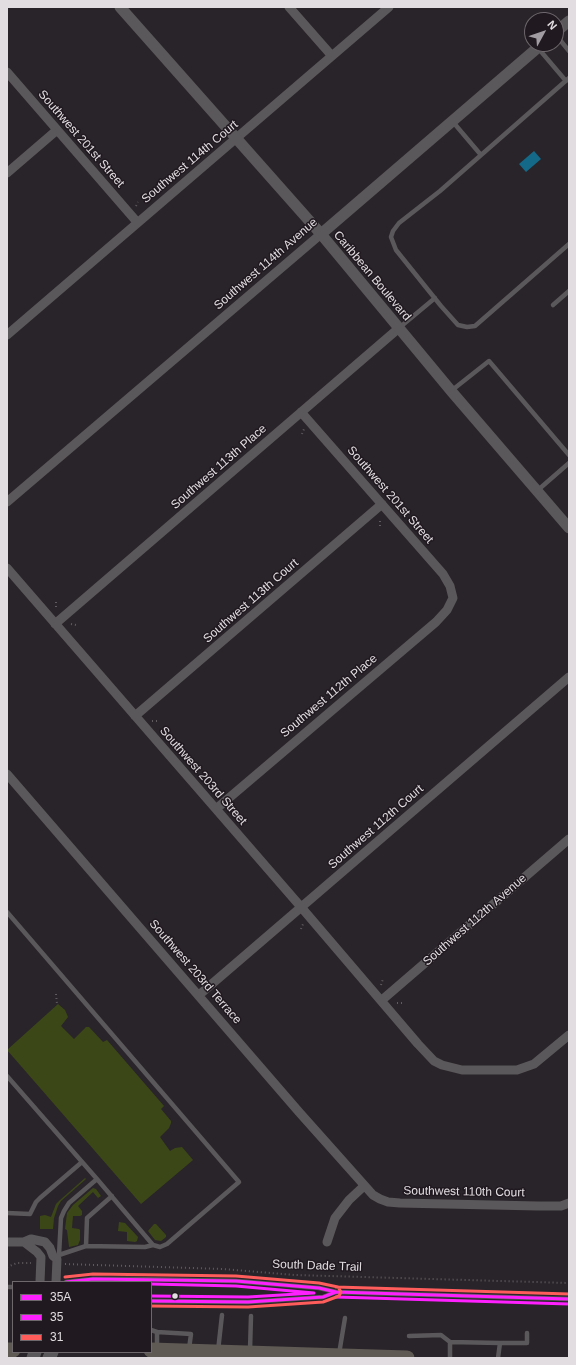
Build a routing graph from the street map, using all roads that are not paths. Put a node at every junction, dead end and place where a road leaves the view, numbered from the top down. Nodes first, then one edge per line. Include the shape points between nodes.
1 (120, 7) edge
2 (289, 7) edge
3 (389, 7) edge
4 (533, 52) edge
5 (545, 52) edge
6 (332, 56) junction
7 (7, 72) edge
8 (567, 80) edge
9 (452, 121) junction
10 (57, 130) junction
11 (235, 139) junction
12 (481, 155) junction
13 (7, 173) edge
14 (137, 222) junction
15 (321, 234) junction
16 (569, 244) edge
17 (569, 291) edge
18 (435, 298) junction
19 (552, 305) dead end
20 (399, 328) junction
21 (7, 335) edge
22 (452, 391) junction
23 (301, 412) junction
24 (569, 455) edge
25 (569, 463) edge
26 (536, 491) junction
27 (7, 502) edge
28 (382, 504) junction
29 (569, 528) edge
30 (7, 568) edge
31 (452, 598) joint
32 (55, 624) junction
33 (569, 677) edge
34 (135, 716) junction
35 (7, 774) edge
36 (216, 808) junction
37 (569, 839) edge
38 (301, 907) junction
39 (7, 912) edge
40 (199, 995) junction
41 (382, 1000) junction
42 (569, 1035) edge
43 (7, 1076) edge
44 (82, 1162) junction
45 (97, 1179) junction
46 (364, 1186) junction
47 (112, 1196) junction
48 (568, 1204) edge
49 (7, 1213) edge
50 (7, 1242) edge
51 (24, 1242) junction
52 (327, 1242) dead end
53 (153, 1245) junction
54 (86, 1246) junction
55 (60, 1260) junction
56 (40, 1281) edge
57 (56, 1281) edge
58 (70, 1281) edge
59 (336, 1292) junction
60 (569, 1299) edge
61 (152, 1301) edge
62 (222, 1315) dead end
63 (251, 1316) dead end
64 (345, 1318) dead end
65 (152, 1330) edge
66 (158, 1332) junction
67 (527, 1333) dead end
68 (409, 1336) dead end
69 (450, 1342) junction
70 (500, 1343) junction
71 (154, 1350) edge
72 (189, 1351) junction
73 (218, 1352) junction
74 (250, 1353) junction
75 (338, 1355) junction
76 (408, 1358) edge
77 (450, 1358) edge
78 (498, 1358) edge

1 - 11 street, Caribbean Boulevard
2 - 6 street
3 - 6 street, Southwest 114th Court
4 - 9 street, Southwest 114th Avenue
5 - 8 lane
6 - 11 street, Southwest 114th Court
7 - 10 street, Southwest 201st Street
8 - 12 lane
9 - 12 lane
9 - 15 street, Southwest 114th Avenue
10 - 13 street
10 - 14 street, Southwest 201st Street
11 - 14 street, Southwest 114th Court
11 - 15 street, Caribbean Boulevard
12 - 18 lane via 399,223 391,237 396,250
14 - 21 street, Southwest 114th Court
15 - 20 street, Caribbean Boulevard
15 - 27 street, Southwest 114th Avenue
16 - 18 lane via 475,326 458,325
17 - 19 lane
18 - 20 lane
20 - 22 street, Caribbean Boulevard
20 - 23 street, Southwest 113th Place
22 - 24 lane via 489,361
22 - 26 street, Caribbean Boulevard
23 - 28 street, Southwest 201st Street
23 - 32 street, Southwest 113th Place
25 - 26 lane
26 - 29 street, Caribbean Boulevard
28 - 31 street, Southwest 201st Street via 443,574 450,586
28 - 34 street, Southwest 113th Court
30 - 32 street, Southwest 203rd Street
31 - 36 street, Southwest 112th Place via 447,610 436,622
32 - 34 street, Southwest 203rd Street
33 - 38 street, Southwest 112th Court
34 - 36 street, Southwest 203rd Street
35 - 40 street, Southwest 203rd Terrace
36 - 38 street, Southwest 203rd Street
37 - 41 street, Southwest 112th Avenue
38 - 40 street, Southwest 112th Court
38 - 41 street, Southwest 203rd Street
39 - 53 lane via 240,1182 167,1244 160,1247
40 - 46 street, Southwest 203rd Terrace
41 - 42 street, Southwest 203rd Street via 428,1056 451,1068 526,1068
43 - 44 lane
44 - 45 lane
44 - 49 lane via 40,1198 30,1214
45 - 47 lane
45 - 55 lane via 69,1203 64,1211 61,1218
46 - 48 street, Southwest 110th Court via 373,1195 388,1202 538,1206
46 - 52 street via 335,1218
47 - 53 lane
47 - 54 lane via 87,1218
50 - 51 street
51 - 55 street via 31,1239 44,1242 53,1256
51 - 56 street via 41,1257
53 - 54 lane
54 - 55 lane
55 - 57 street
58 - 59 lane via 229,1281 319,1288
59 - 60 lane
59 - 61 lane via 323,1297 248,1302
62 - 73 lane
63 - 74 lane
64 - 75 lane
65 - 66 lane
66 - 71 lane
66 - 72 lane via 191,1334
67 - 70 lane via 527,1343
68 - 69 lane via 442,1335
69 - 70 lane
69 - 77 lane
70 - 78 lane
71 - 72 highway
72 - 73 highway
73 - 74 highway
74 - 75 highway
75 - 76 highway

